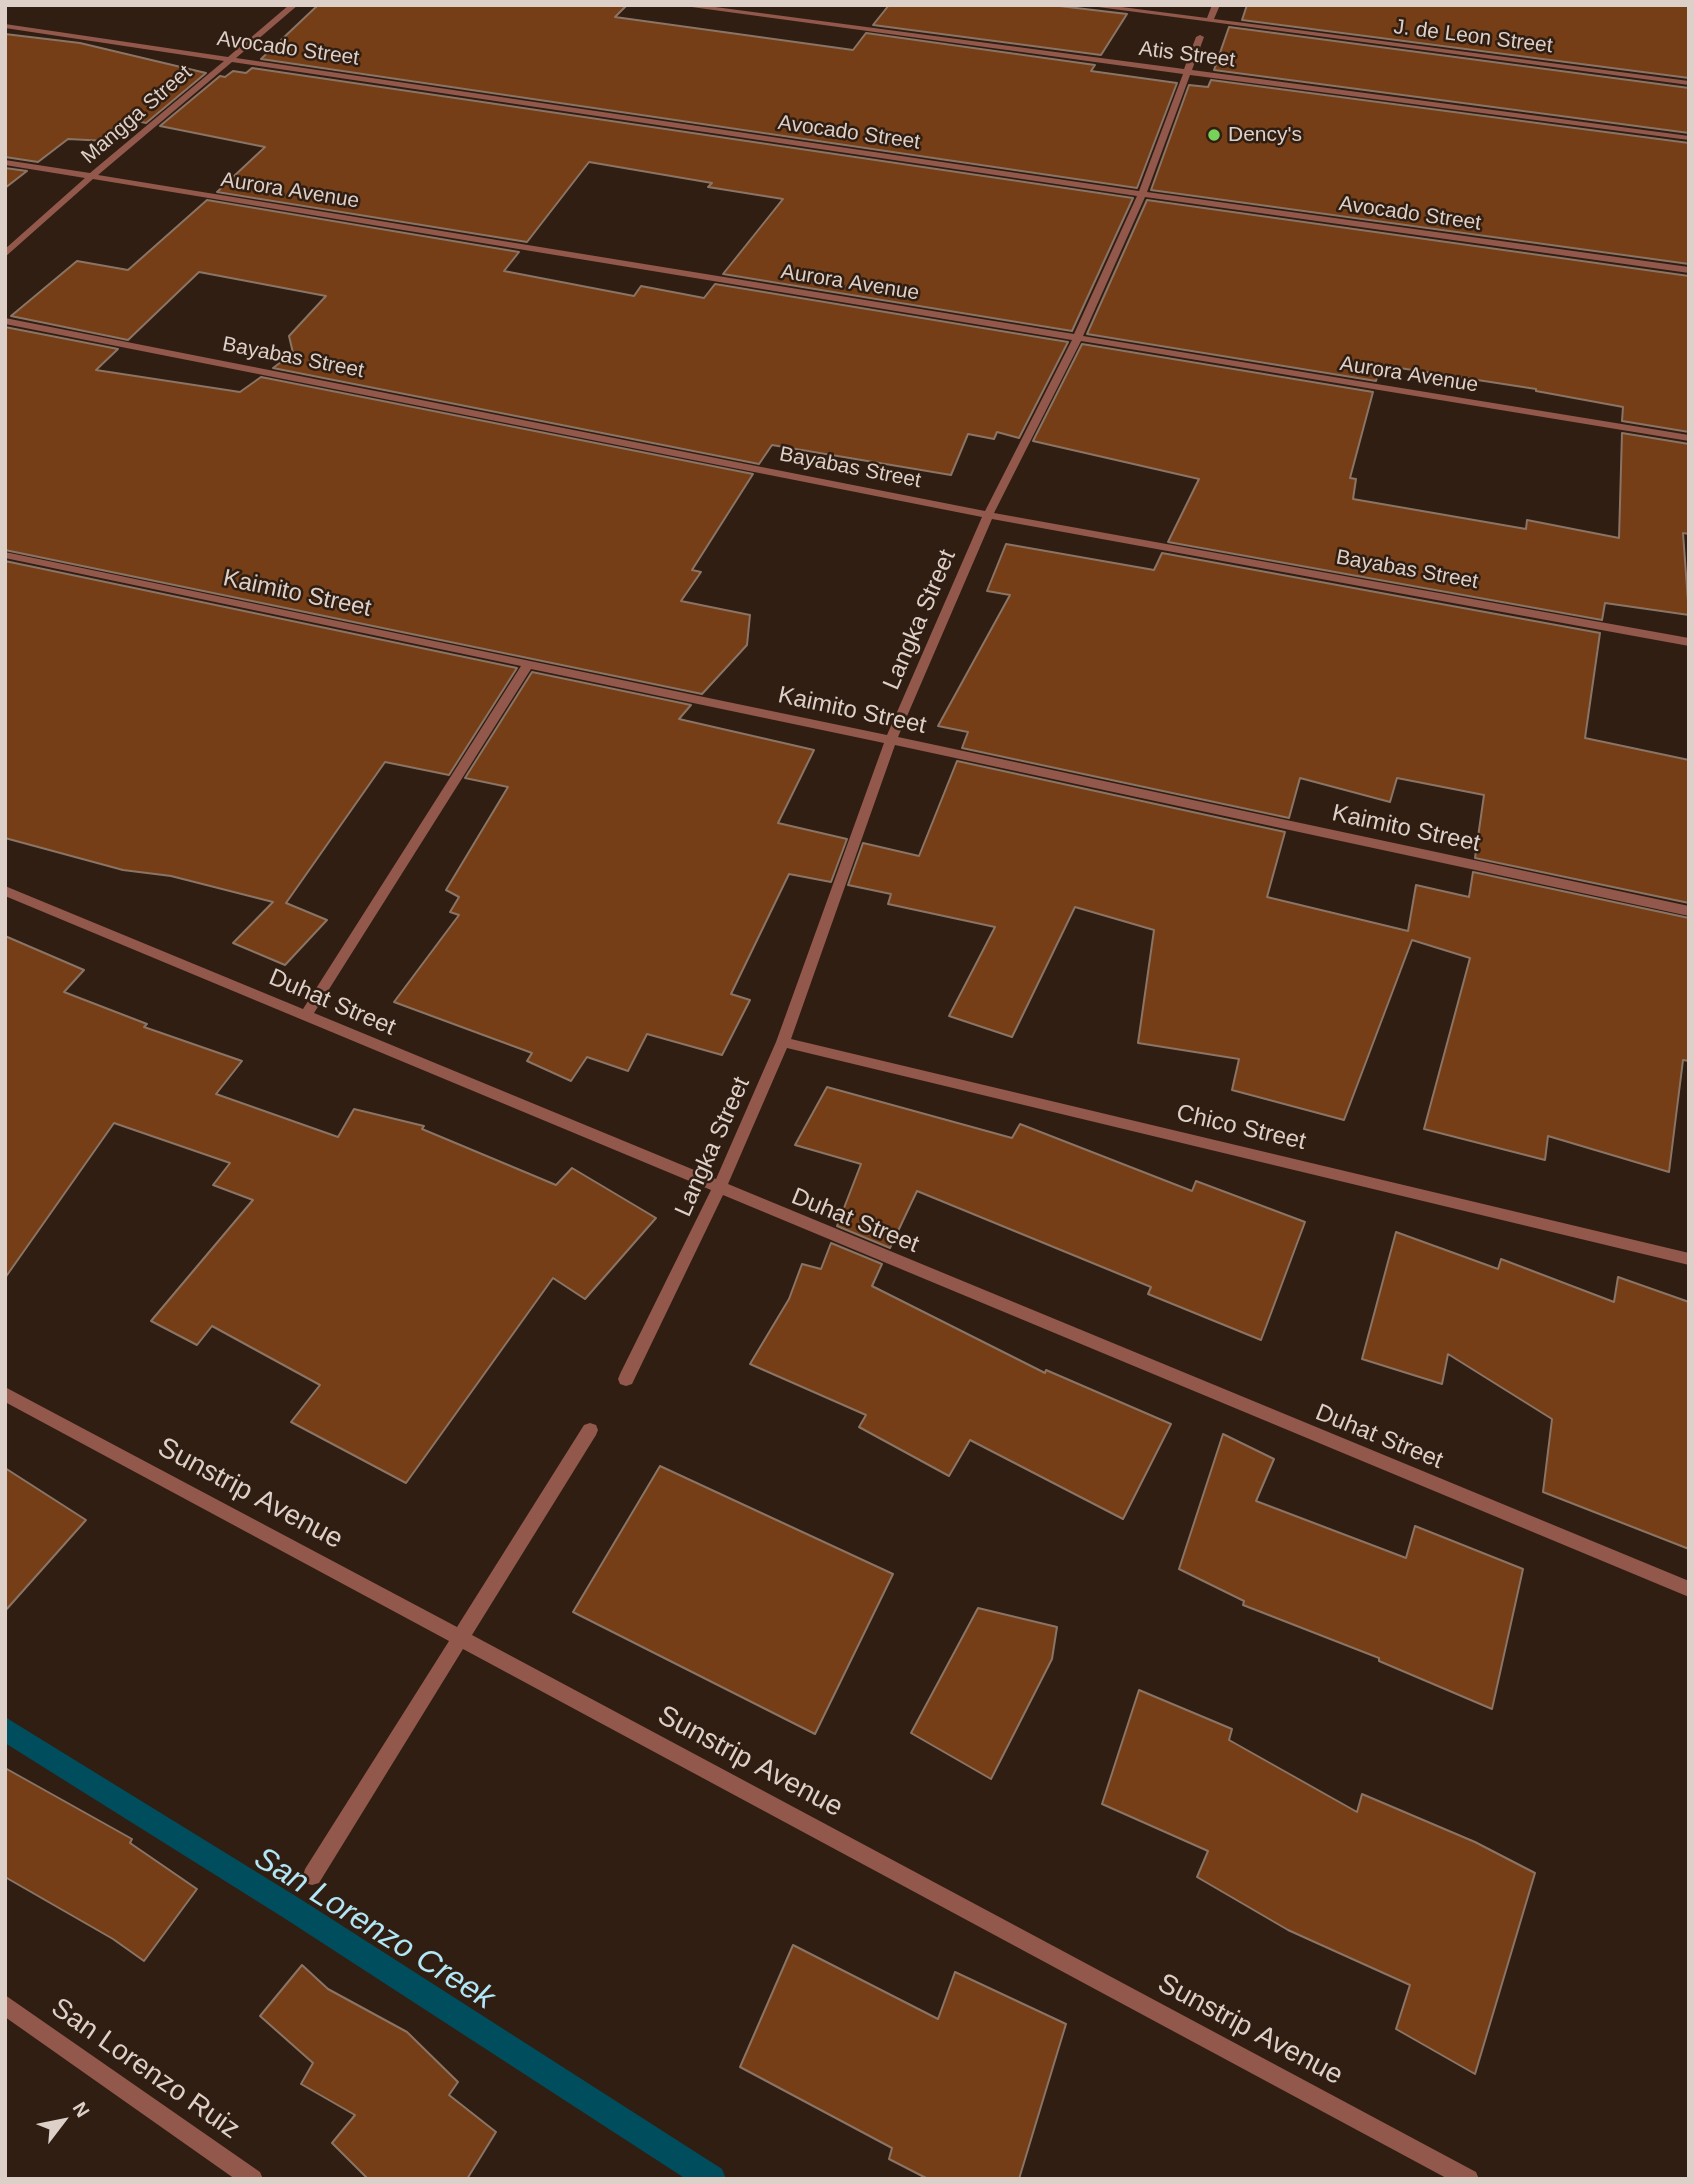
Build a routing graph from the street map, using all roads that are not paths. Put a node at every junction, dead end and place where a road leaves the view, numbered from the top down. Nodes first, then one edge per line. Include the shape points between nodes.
1 (294, 5) edge
2 (681, 5) edge
3 (1087, 5) edge
4 (1216, 5) edge
5 (1210, 20) junction
6 (5, 26) edge
7 (1200, 37) dead end
8 (230, 58) junction
9 (1185, 73) junction
10 (1689, 83) edge
11 (1689, 138) edge
12 (5, 162) edge
13 (93, 176) junction
14 (1142, 194) junction
15 (5, 254) edge
16 (1689, 270) edge
17 (5, 321) edge
18 (1077, 339) junction
19 (1689, 438) edge
20 (988, 515) junction
21 (5, 555) edge
22 (1689, 642) edge
23 (528, 664) junction
24 (891, 740) junction
25 (5, 891) edge
26 (1689, 911) edge
27 (305, 1017) junction
28 (783, 1042) junction
29 (719, 1189) junction
30 (1689, 1259) edge
31 (626, 1379) dead end
32 (5, 1394) edge
33 (590, 1430) dead end
34 (1689, 1590) edge
35 (461, 1638) junction
36 (312, 1876) dead end
37 (5, 2005) edge
38 (253, 2179) edge
39 (1469, 2179) edge

1 - 8 street, Mangga Street
2 - 9 street, Atis Street
3 - 5 street, J. de Leon Street
4 - 5 street
5 - 10 street, J. de Leon Street
6 - 8 street, Avocado Street
7 - 9 street, Langka Street
8 - 13 street, Mangga Street
8 - 14 street, Avocado Street
9 - 11 street, Atis Street
9 - 14 street, Langka Street
12 - 13 street, Aurora Avenue
13 - 15 street, Mangga Street
13 - 18 street, Aurora Avenue
14 - 16 street, Avocado Street
14 - 18 street, Langka Street
17 - 20 street, Bayabas Street
18 - 19 street, Aurora Avenue
18 - 20 street, Langka Street
20 - 22 street, Bayabas Street
20 - 24 street, Langka Street
21 - 23 street, Kaimito Street
23 - 24 street, Kaimito Street
23 - 27 street
24 - 26 street, Kaimito Street
24 - 28 street, Langka Street
25 - 27 street, Duhat Street
27 - 29 street, Duhat Street
28 - 29 street, Langka Street
28 - 30 street, Chico Street
29 - 31 street, Langka Street
29 - 34 street, Duhat Street
32 - 35 street, Sunstrip Avenue
33 - 35 street
35 - 36 street
35 - 39 street, Sunstrip Avenue
37 - 38 street, San Lorenzo Ruiz

